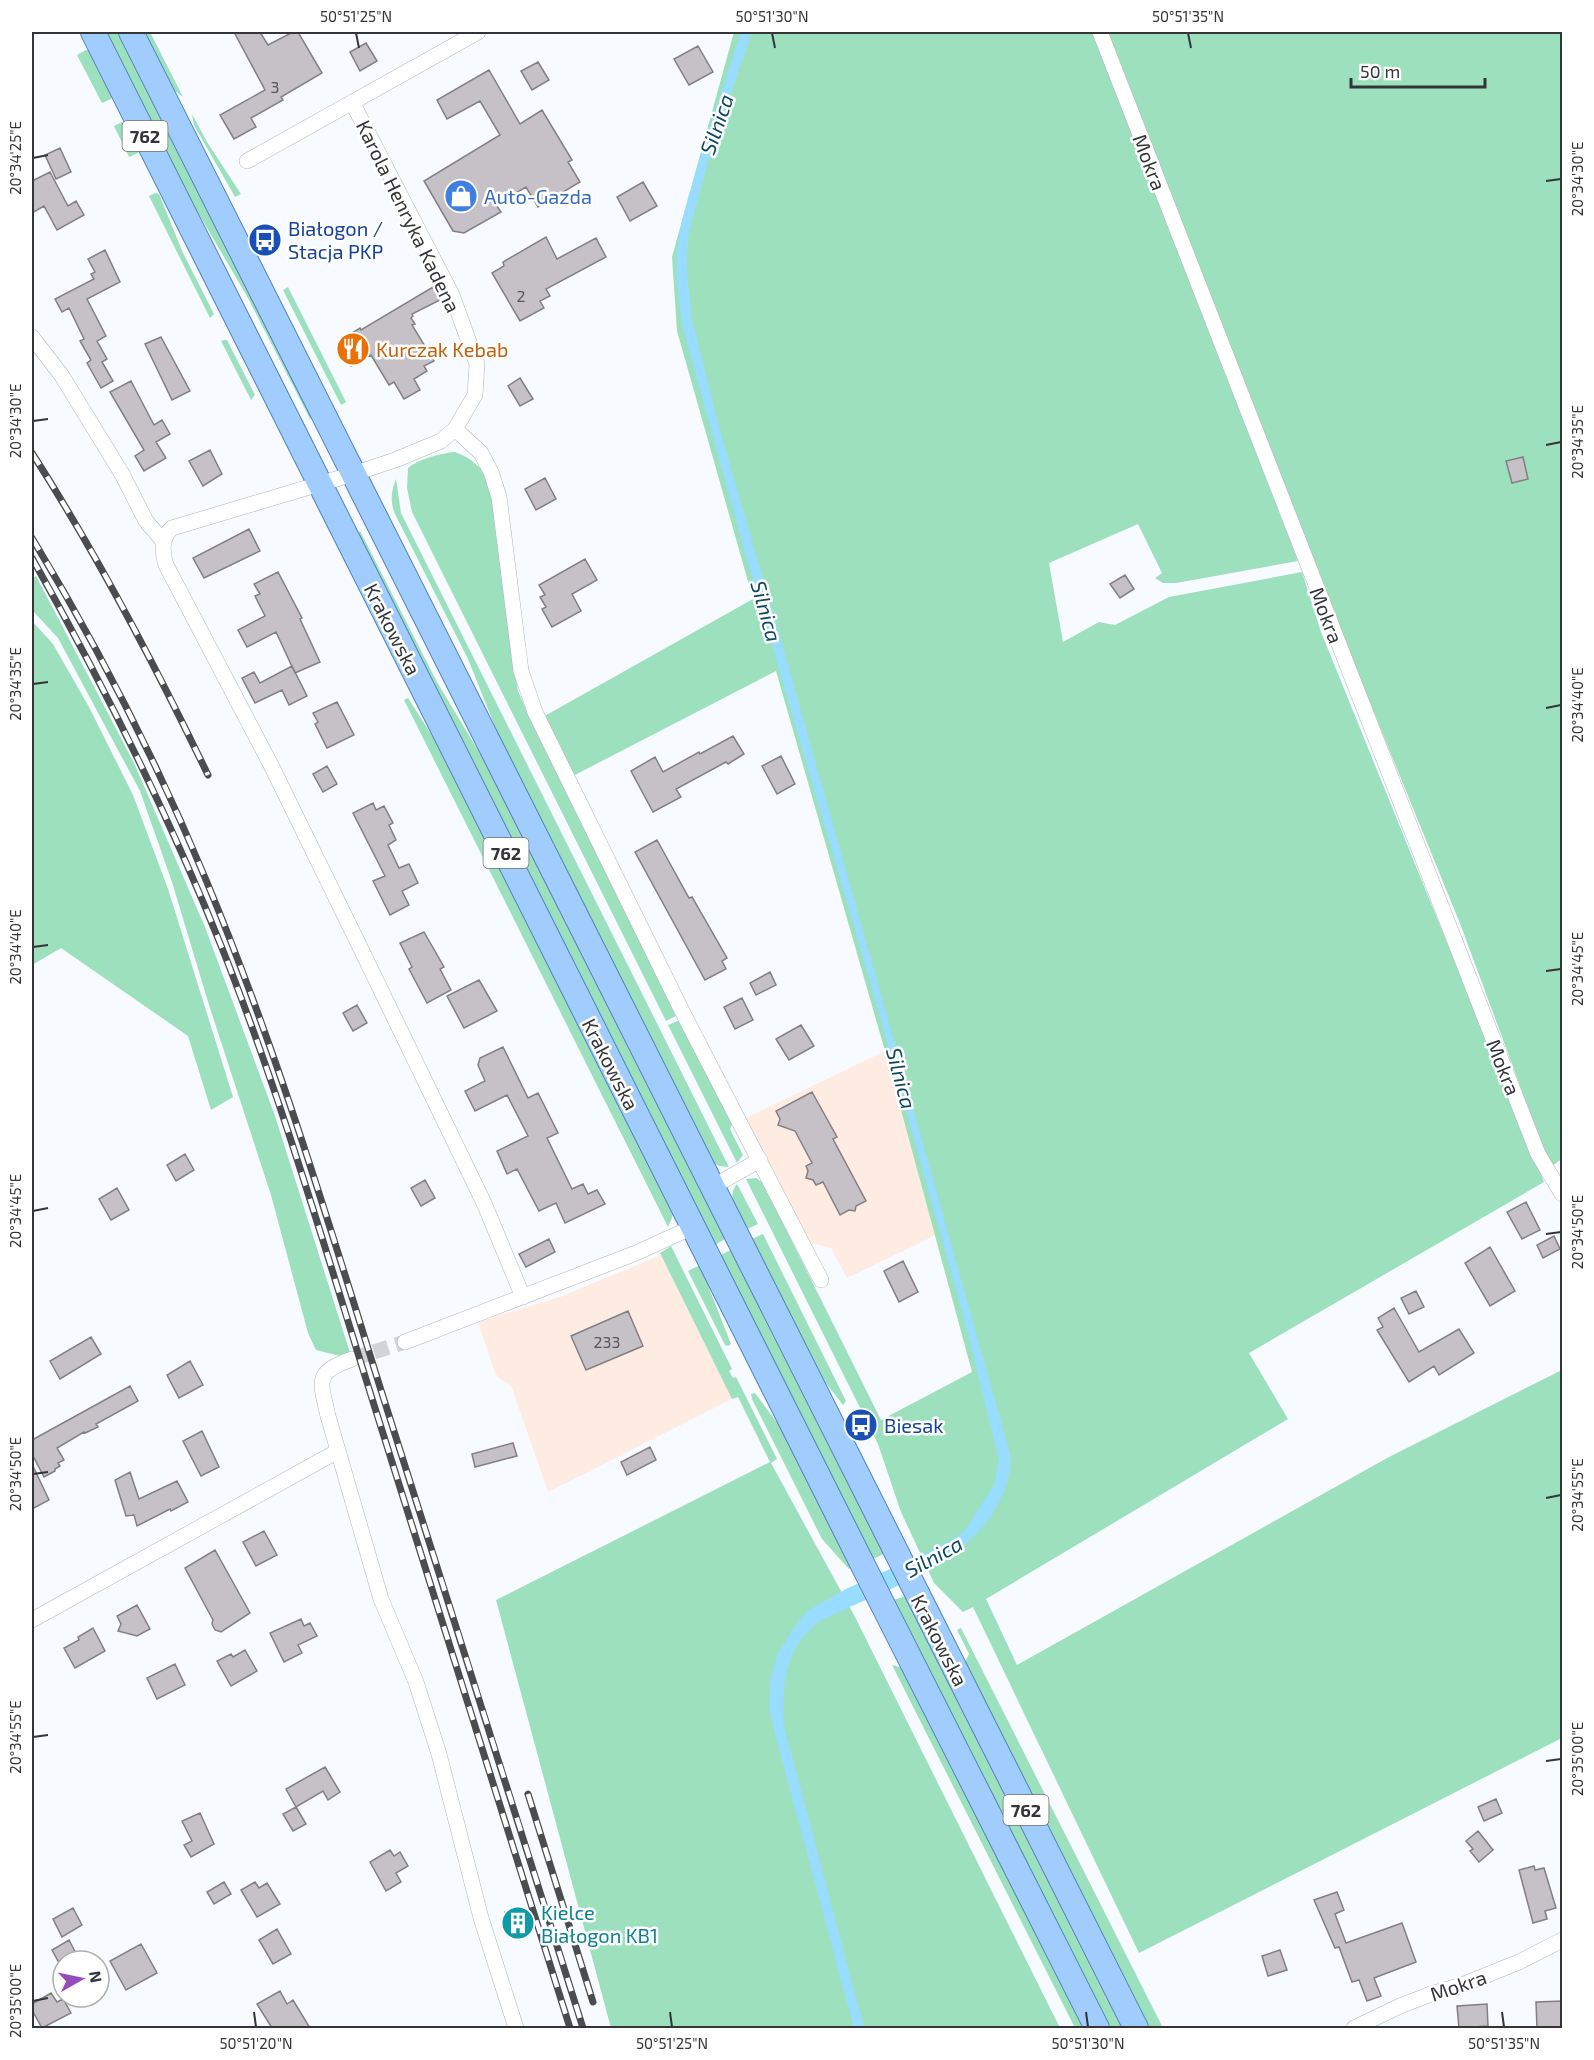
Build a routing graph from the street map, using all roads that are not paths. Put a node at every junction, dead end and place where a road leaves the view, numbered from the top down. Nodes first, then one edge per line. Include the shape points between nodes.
1 (93, 32) edge
2 (130, 32) edge
3 (477, 32) edge
4 (1100, 32) edge
5 (352, 102) junction
6 (247, 161) dead end
7 (32, 337) edge
8 (455, 429) junction
9 (354, 474) junction
10 (321, 484) junction
11 (163, 541) junction
12 (760, 1160) junction
13 (712, 1186) junction
14 (1563, 1194) edge
15 (693, 1227) junction
16 (820, 1280) dead end
17 (523, 1297) junction
18 (405, 1342) tunnel mouth
19 (352, 1359) tunnel mouth
20 (338, 1451) junction
21 (32, 1620) edge
22 (1563, 1940) edge
23 (516, 2028) edge
24 (1097, 2028) edge
25 (1136, 2028) edge
26 (1354, 2028) edge

1 - 10 main road, Krakowska / 762
2 - 9 main road, Krakowska / 762
3 - 5 street
4 - 14 street, Mokra via 1538,1154
5 - 6 street
5 - 8 street, Karola Henryka Kadena via 452,295 477,364 475,395
7 - 11 street via 62,376 146,521
8 - 9 street, Karola Henryka Kadena via 441,441
8 - 12 street via 481,453 499,497 521,671 535,712
9 - 10 street, Karola Henryka Kadena
9 - 13 main road, Krakowska / 762
10 - 11 street, Karola Henryka Kadena via 172,528
10 - 15 main road, Krakowska / 762
11 - 17 street via 166,565 360,947 484,1203
12 - 13 street
12 - 16 street
13 - 25 main road, Krakowska / 762
15 - 17 street
15 - 24 main road, Krakowska / 762
17 - 18 street
19 - 20 street via 333,1367 322,1382
20 - 21 street
20 - 23 street via 381,1599 416,1682 439,1754 481,1918
22 - 26 street, Mokra via 1519,1962 1400,2006

